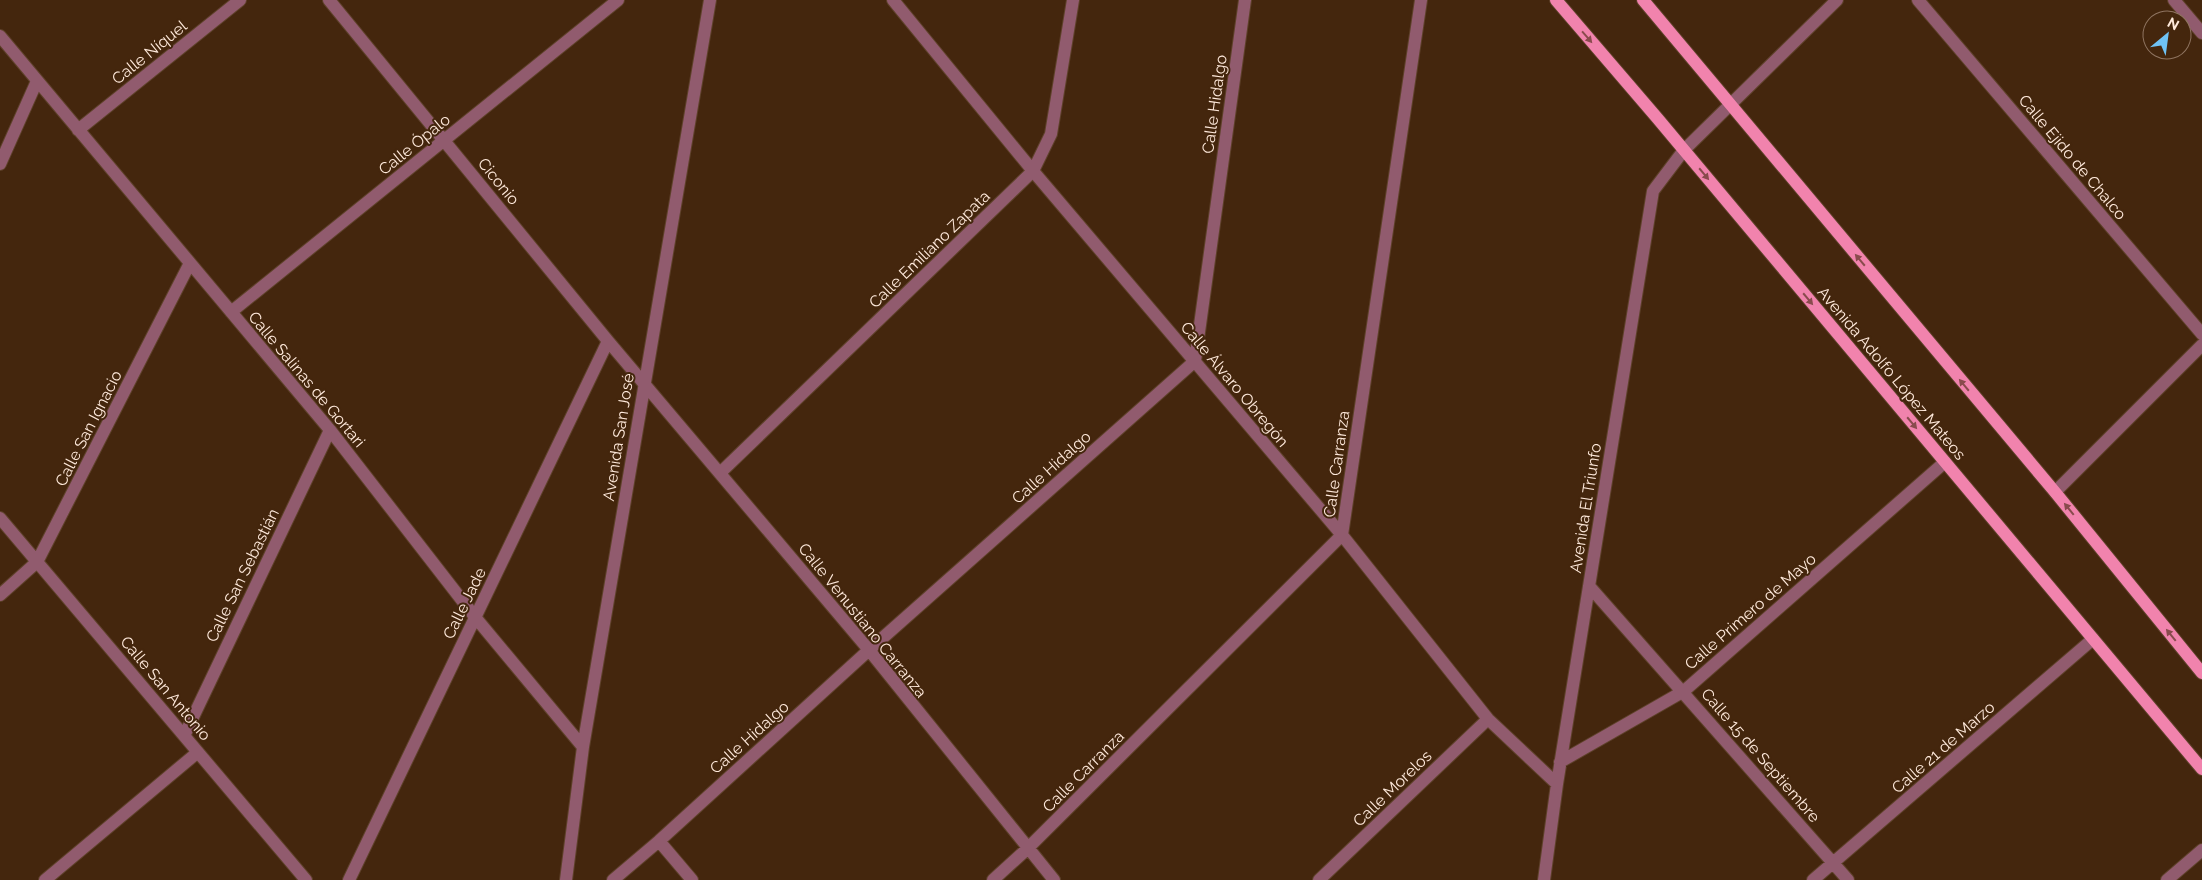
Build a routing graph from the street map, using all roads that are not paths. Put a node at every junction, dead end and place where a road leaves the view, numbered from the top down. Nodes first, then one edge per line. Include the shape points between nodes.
1 (240, 0) edge
2 (329, 0) edge
3 (618, 0) edge
4 (710, 0) edge
5 (1073, 0) edge
6 (1244, 0) edge
7 (1421, 0) edge
8 (1556, 0) edge
9 (1643, 0) edge
10 (1837, 0) edge
11 (1918, 0) edge
12 (2174, 0) edge
13 (898, 2) edge
14 (2202, 33) edge
15 (0, 36) edge
16 (37, 81) junction
17 (1729, 105) junction
18 (78, 130) junction
19 (444, 140) junction
20 (1684, 150) junction
21 (0, 164) edge
22 (1033, 171) junction
23 (190, 263) junction
24 (231, 312) junction
25 (2202, 334) edge
26 (608, 341) junction
27 (2202, 345) edge
28 (1194, 361) junction
29 (643, 382) junction
30 (330, 430) junction
31 (1945, 462) junction
32 (720, 472) junction
33 (2055, 492) junction
34 (0, 518) edge
35 (1342, 535) junction
36 (37, 562) junction
37 (1589, 586) junction
38 (0, 595) edge
39 (475, 617) junction
40 (2094, 639) junction
41 (869, 650) junction
42 (2202, 673) edge
43 (1684, 691) junction
44 (1488, 719) junction
45 (184, 734) junction
46 (583, 747) junction
47 (198, 752) junction
48 (1560, 762) junction
49 (2202, 769) edge
50 (1557, 784) junction
51 (659, 842) junction
52 (1028, 849) junction
53 (2202, 850) edge
54 (1833, 862) junction
55 (45, 880) edge
56 (306, 880) edge
57 (349, 880) edge
58 (566, 880) edge
59 (613, 880) edge
60 (692, 880) edge
61 (993, 880) edge
62 (1054, 880) edge
63 (1319, 880) edge
64 (1544, 880) edge
65 (1813, 880) edge
66 (1848, 880) edge
67 (2167, 880) edge

1 - 18 street, Calle Níquel
2 - 19 street, Ciconio
3 - 19 street, Calle Ópalo
4 - 29 street, Avenida San José
5 - 22 street, Calle Emiliano Zapata via 1051,134
6 - 28 street, Calle Hidalgo
7 - 35 street, Calle Carranza
8 -> 20 main road, Avenida Adolfo López Mateos
9 - 17 main road
10 - 17 street, Avenida El Triunfo
11 - 25 street, Calle Ejido de Chalco
12 - 14 street
13 - 22 street, Calle Álvaro Obregón
15 - 16 street, Calle Salinas de Gortari
16 - 18 street, Calle Salinas de Gortari
16 - 21 street
17 - 20 street, Avenida El Triunfo
33 -> 17 main road
18 - 23 street, Calle Salinas de Gortari
19 - 24 street, Calle Ópalo
19 - 26 street, Ciconio
20 -> 31 main road, Avenida Adolfo López Mateos
20 - 37 street, Avenida El Triunfo via 1654,191
22 - 28 street, Calle Álvaro Obregón
22 - 32 street, Calle Emiliano Zapata
23 - 24 street, Calle Salinas de Gortari
23 - 36 street, Calle San Ignacio
24 - 30 street, Calle Salinas de Gortari
26 - 29 street, Ciconio
26 - 39 street, Calle Jade
27 - 33 street
28 - 35 street, Calle Álvaro Obregón
28 - 41 street, Calle Hidalgo
29 - 32 street, Calle Venustiano Carranza
29 - 46 street, Avenida San José
30 - 39 street, Calle Salinas de Gortari
30 - 45 street, Calle San Sebastián
31 - 40 main road, Avenida Adolfo López Mateos
31 - 43 street, Calle Primero de Mayo
32 - 41 street, Calle Venustiano Carranza
42 -> 33 main road
34 - 36 street, Calle San Antonio
35 - 44 street, Calle Álvaro Obregón
35 - 52 street, Calle Carranza
36 - 38 street, Calle San Ignacio
36 - 45 street, Calle San Antonio
37 - 43 street, Calle 15 de Septiembre
37 - 48 street, Avenida El Triunfo
39 - 46 street, Calle Salinas de Gortari
39 - 57 street, Calle Jade
40 - 49 main road, Avenida Adolfo López Mateos
40 - 54 street, Calle 21 de Marzo
41 - 51 street, Calle Hidalgo
41 - 52 street, Calle Venustiano Carranza
43 - 48 street, Calle Primero de Mayo
43 - 54 street, Calle 15 de Septiembre
44 - 50 street, Calle Álvaro Obregón
44 - 63 street, Calle Morelos
45 - 47 street, Calle San Antonio
46 - 58 street, Avenida San José
47 - 55 street
47 - 56 street, Calle San Antonio
48 - 50 street, Avenida El Triunfo
50 - 64 street, Avenida El Triunfo
51 - 59 street, Calle Hidalgo
51 - 60 street
52 - 61 street, Calle Carranza
52 - 62 street, Calle Venustiano Carranza
53 - 67 street
54 - 65 street, Calle 21 de Marzo
54 - 66 street, Calle 15 de Septiembre

